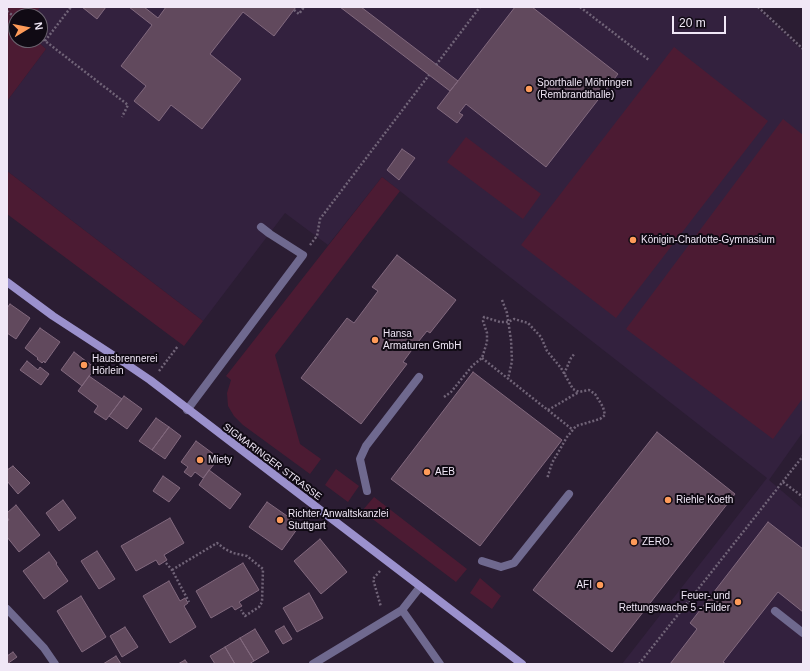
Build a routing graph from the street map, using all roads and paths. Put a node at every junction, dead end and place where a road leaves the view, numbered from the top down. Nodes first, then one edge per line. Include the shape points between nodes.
1 (71, 7) edge
2 (304, 7) edge
3 (480, 7) edge
4 (580, 7) edge
5 (758, 7) edge
6 (294, 10) dead end
7 (48, 38) edge
8 (48, 43) edge
9 (803, 49) edge
10 (649, 60) dead end
11 (436, 65) dead end
12 (429, 75) dead end
13 (122, 116) dead end
14 (261, 227) dead end
15 (317, 236) dead end
16 (7, 282) edge
17 (502, 300) dead end
18 (508, 322) junction
19 (178, 346) dead end
20 (575, 352) dead end
21 (482, 358) junction
22 (564, 374) junction
23 (419, 377) dead end
24 (508, 379) junction
25 (151, 381) junction
26 (579, 392) junction
27 (444, 397) dead end
28 (187, 410) junction
29 (548, 410) junction
30 (573, 430) junction
31 (803, 456) edge
32 (547, 479) dead end
33 (783, 482) junction
34 (367, 491) dead end
35 (569, 494) dead end
36 (803, 497) edge
37 (387, 562) junction
38 (482, 562) dead end
39 (166, 563) dead end
40 (172, 570) junction
41 (420, 586) junction
42 (189, 602) dead end
43 (7, 609) edge
44 (240, 610) dead end
45 (402, 610) junction
46 (776, 611) dead end
47 (385, 621) junction
48 (803, 632) edge
49 (55, 664) edge
50 (313, 664) edge
51 (440, 664) edge
52 (522, 664) edge
53 (639, 664) edge

1 - 7 path
2 - 6 path via 299,14
3 - 11 path
4 - 10 path
5 - 9 path
8 - 13 path via 128,105
12 - 15 path via 320,219
14 - 28 street via 303,255
16 - 25 main road, SIGMARINGER STRASSE
17 - 18 path
18 - 21 path via 484,317 487,342
18 - 22 path via 514,319 528,323 541,337
18 - 24 path via 512,351
19 - 25 path
20 - 22 path
21 - 24 path
21 - 27 path
22 - 26 path via 573,389
23 - 34 street via 366,446 360,459
24 - 29 path
25 - 28 main road, SIGMARINGER STRASSE
26 - 29 path
26 - 30 path via 589,390 595,394 605,414 600,419 576,426
28 - 37 main road, SIGMARINGER STRASSE
29 - 30 path
30 - 32 path via 552,463
31 - 33 path
33 - 36 path
33 - 53 path
35 - 38 street via 514,563 501,567
37 - 41 main road, SIGMARINGER STRASSE
37 - 47 path via 373,579
39 - 40 path
40 - 42 path
40 - 44 path via 217,543 233,553 247,556 263,569 262,602 245,616
41 - 45 street
41 - 52 main road, SIGMARINGER STRASSE
43 - 49 street via 44,648
45 - 47 street
45 - 51 street
46 - 48 street
47 - 50 street

